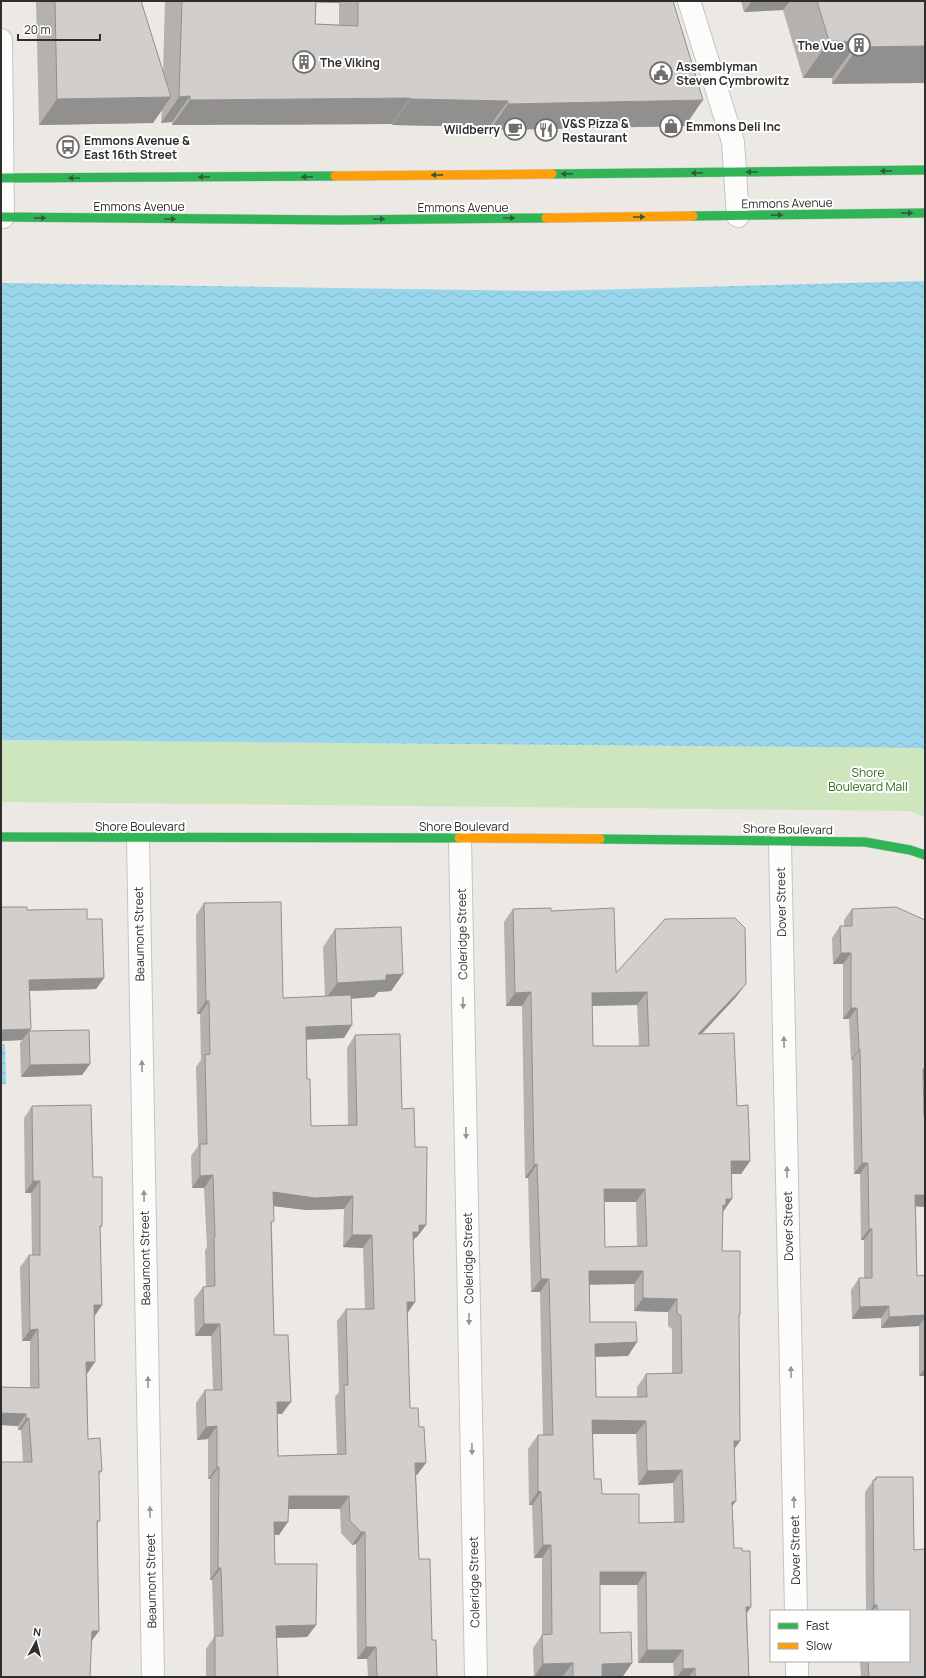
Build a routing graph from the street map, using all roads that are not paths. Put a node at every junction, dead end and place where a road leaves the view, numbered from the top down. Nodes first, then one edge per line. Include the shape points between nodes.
1 (689, 1) edge
2 (1, 40) edge
3 (925, 170) edge
4 (736, 172) junction
5 (2, 178) edge
6 (925, 213) edge
7 (738, 216) junction
8 (2, 217) edge
9 (1, 836) edge
10 (138, 838) junction
11 (460, 838) junction
12 (780, 842) junction
13 (925, 855) edge
14 (796, 1610) edge
15 (797, 1662) edge
16 (153, 1677) edge
17 (476, 1677) edge
18 (797, 1677) edge

1 - 4 street via 733,142
2 - 5 street
3 -> 4 main road
4 -> 5 main road
4 - 7 street
5 - 8 street
7 -> 6 main road, Emmons Avenue
8 -> 7 main road, Emmons Avenue via 340,220
9 - 10 main road, Shore Boulevard
10 - 11 main road, Shore Boulevard
16 -> 10 street, Beaumont Street
11 - 12 main road, Shore Boulevard
11 -> 17 street, Coleridge Street
12 - 13 main road, Shore Boulevard via 865,842
14 -> 12 street, Dover Street
15 - 18 street

